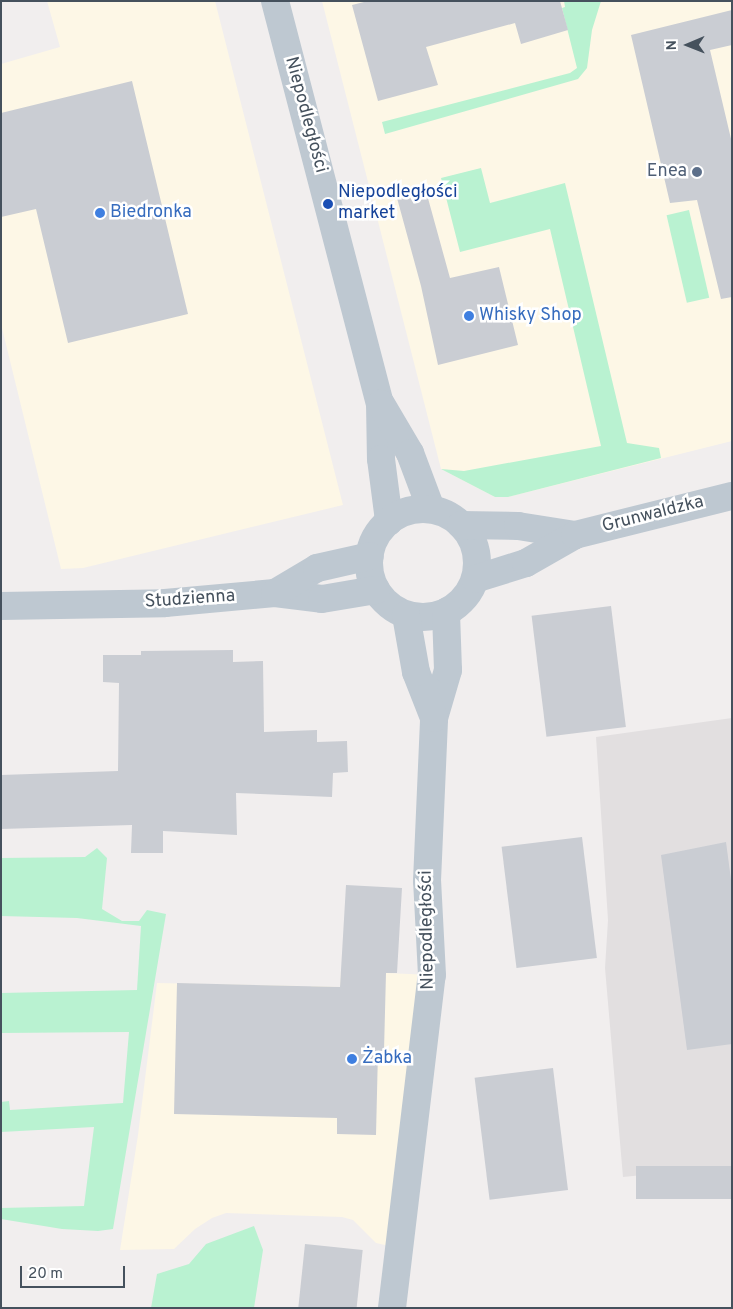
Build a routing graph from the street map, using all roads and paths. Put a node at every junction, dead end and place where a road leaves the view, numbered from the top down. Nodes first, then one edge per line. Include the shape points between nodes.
1 (275, 1) edge
2 (380, 403) junction
3 (732, 496) edge
4 (431, 509) junction
5 (389, 521) junction
6 (461, 525) junction
7 (575, 535) junction
8 (370, 556) junction
9 (475, 579) junction
10 (376, 590) junction
11 (275, 593) junction
12 (1, 606) edge
13 (446, 612) junction
14 (406, 615) junction
15 (434, 718) junction
16 (392, 1308) edge

1 - 2 street, Niepodległości
2 - 4 street, Niepodległości via 410,453
2 - 5 street, Niepodległości via 381,459
3 - 7 street, Grunwaldzka
4 - 5 street via 416,509
4 - 6 street via 444,513
5 - 8 street via 374,540
6 - 7 street, Grunwaldzka via 518,526
6 - 9 street via 476,550
7 - 9 street, Grunwaldzka via 526,563
8 - 10 street via 370,574
8 - 11 street, Studzienna via 317,568
9 - 13 street via 468,594
10 - 11 street via 322,599
10 - 14 street via 387,604
11 - 12 street, Studzienna via 165,603
13 - 14 street via 427,617
13 - 15 street via 448,670
14 - 15 street, Niepodległości via 416,672
15 - 16 street, Niepodległości via 426,881 432,975

